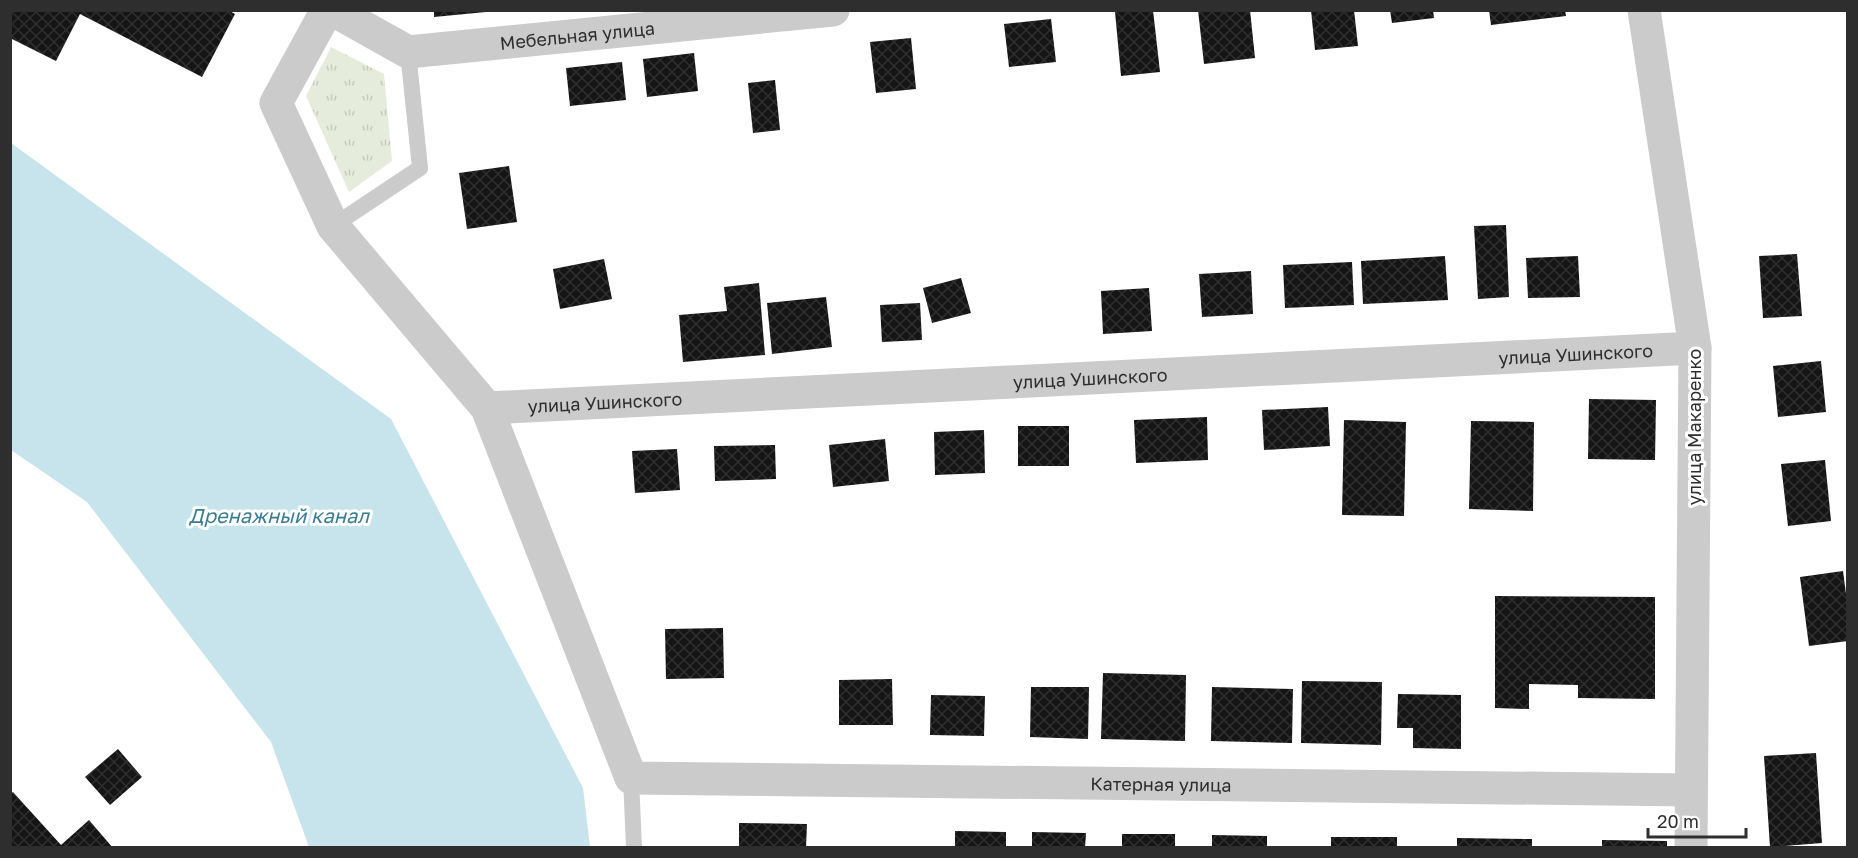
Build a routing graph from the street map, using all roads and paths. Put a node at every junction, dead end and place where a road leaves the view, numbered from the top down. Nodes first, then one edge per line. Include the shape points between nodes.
1 (327, 10) edge
2 (333, 10) edge
3 (833, 10) edge
4 (1644, 10) edge
5 (408, 52) junction
6 (333, 226) junction
7 (1695, 348) junction
8 (487, 408) junction
9 (631, 778) junction
10 (1691, 790) junction
11 (634, 848) edge
12 (1691, 848) edge

1 - 6 street via 276,103
2 - 5 street
3 - 5 street, Мебельная улица
4 - 7 street, улица Макаренко
5 - 6 lane via 420,168
6 - 8 street
7 - 8 street, улица Ушинского
7 - 10 street, улица Макаренко
8 - 9 street
9 - 10 street, Катерная улица
9 - 11 lane
10 - 12 street, улица Макаренко

